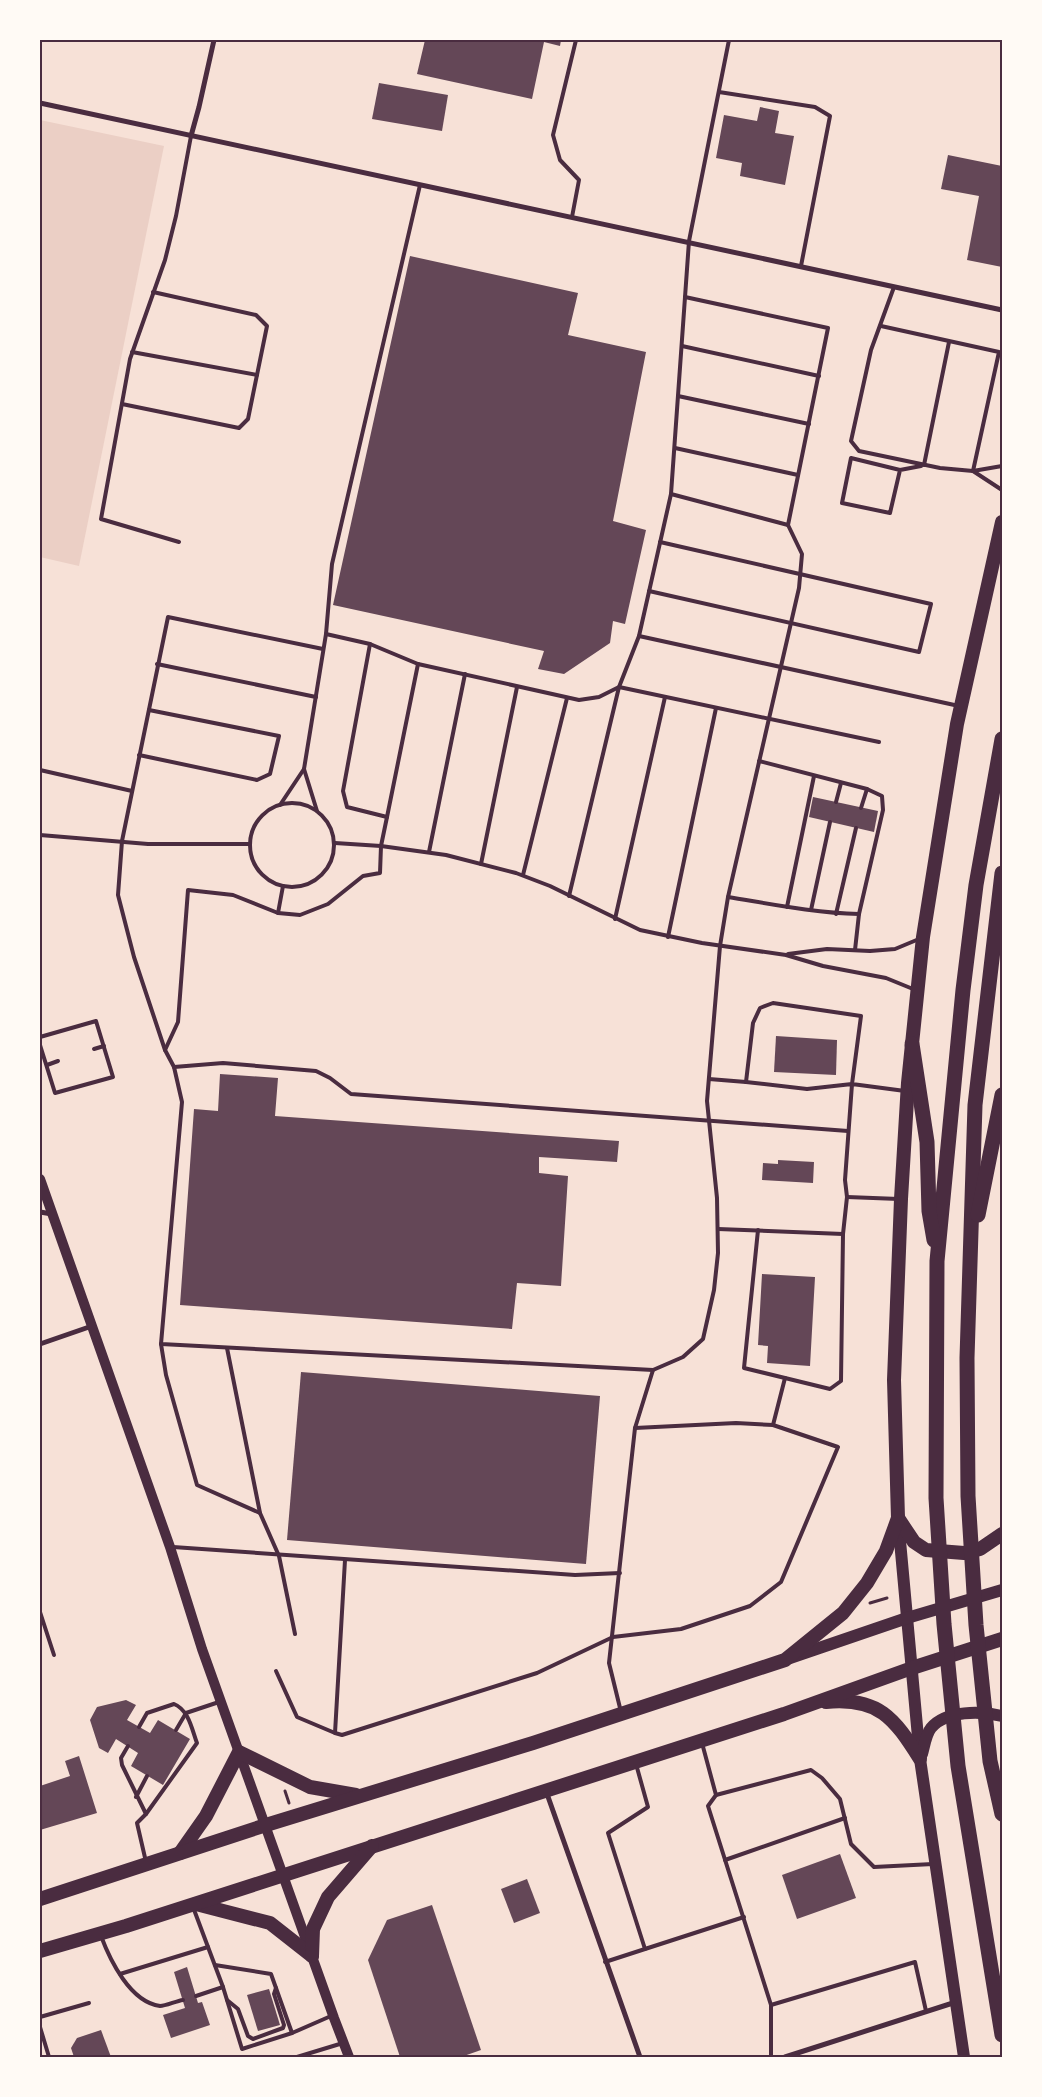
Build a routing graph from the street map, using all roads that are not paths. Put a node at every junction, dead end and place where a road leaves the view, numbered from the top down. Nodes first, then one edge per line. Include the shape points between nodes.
1 (214, 40) edge
2 (576, 40) edge
3 (729, 40) edge
4 (719, 92) junction
5 (40, 103) edge
6 (191, 136) junction
7 (420, 185) junction
8 (572, 216) junction
9 (689, 241) junction
10 (801, 266) junction
11 (894, 287) junction
12 (153, 292) junction
13 (686, 298) junction
14 (1002, 310) edge
15 (881, 326) junction
16 (949, 342) junction
17 (682, 346) junction
18 (132, 352) junction
19 (257, 375) junction
20 (818, 376) junction
21 (678, 396) junction
22 (122, 404) junction
23 (809, 424) junction
24 (675, 448) junction
25 (924, 465) junction
26 (1002, 466) edge
27 (900, 470) junction
28 (973, 471) junction
29 (798, 474) junction
30 (1002, 490) edge
31 (672, 494) junction
32 (1002, 522) edge
33 (788, 525) junction
34 (179, 542) dead end
35 (660, 542) junction
36 (800, 575) junction
37 (649, 591) junction
38 (791, 624) junction
39 (326, 634) junction
40 (639, 636) junction
41 (370, 644) junction
42 (323, 649) junction
43 (157, 664) junction
44 (418, 664) junction
45 (781, 667) junction
46 (465, 674) junction
47 (517, 687) junction
48 (619, 687) junction
49 (316, 697) junction
50 (665, 697) junction
51 (566, 698) junction
52 (961, 706) junction
53 (716, 708) junction
54 (149, 710) junction
55 (769, 719) junction
56 (1002, 739) edge
57 (879, 742) dead end
58 (139, 755) junction
59 (759, 761) junction
60 (40, 770) edge
61 (304, 770) junction
62 (814, 776) junction
63 (841, 783) junction
64 (867, 789) junction
65 (132, 791) junction
66 (836, 802) dead end
67 (280, 805) junction
68 (861, 808) dead end
69 (317, 811) junction
70 (387, 817) junction
71 (830, 822) dead end
72 (856, 828) dead end
73 (40, 835) edge
74 (122, 841) junction
75 (335, 843) junction
76 (250, 844) junction
77 (381, 846) junction
78 (430, 852) junction
79 (481, 864) junction
80 (1002, 873) edge
81 (523, 875) junction
82 (283, 886) junction
83 (569, 896) junction
84 (728, 897) junction
85 (787, 907) junction
86 (811, 910) junction
87 (278, 913) junction
88 (836, 914) junction
89 (859, 914) junction
90 (615, 919) junction
91 (668, 936) junction
92 (923, 938) junction
93 (720, 946) junction
94 (855, 950) junction
95 (786, 954) junction
96 (918, 991) junction
97 (40, 1037) edge
98 (912, 1044) junction
99 (40, 1045) edge
100 (104, 1046) junction
101 (94, 1049) dead end
102 (165, 1050) junction
103 (58, 1061) dead end
104 (47, 1065) junction
105 (174, 1067) junction
106 (709, 1080) junction
107 (746, 1082) junction
108 (852, 1084) junction
109 (907, 1092) junction
110 (1002, 1095) edge
111 (709, 1120) junction
112 (848, 1131) junction
113 (40, 1179) edge
114 (847, 1197) junction
115 (901, 1199) junction
116 (40, 1212) edge
117 (53, 1214) junction
118 (718, 1229) junction
119 (758, 1230) junction
120 (843, 1234) junction
121 (937, 1261) junction
122 (970, 1271) junction
123 (92, 1326) junction
124 (40, 1344) edge
125 (161, 1344) junction
126 (227, 1348) junction
127 (653, 1370) junction
128 (785, 1378) junction
129 (773, 1425) junction
130 (635, 1428) junction
131 (260, 1513) junction
132 (898, 1518) junction
133 (1002, 1534) edge
134 (170, 1547) junction
135 (279, 1556) junction
136 (345, 1560) junction
137 (620, 1574) junction
138 (1002, 1590) edge
139 (40, 1612) edge
140 (907, 1618) junction
141 (295, 1634) dead end
142 (612, 1637) junction
143 (1002, 1639) edge
144 (54, 1655) dead end
145 (785, 1660) junction
146 (912, 1668) junction
147 (276, 1671) dead end
148 (221, 1701) junction
149 (813, 1704) junction
150 (186, 1713) junction
151 (621, 1714) junction
152 (1002, 1716) edge
153 (139, 1727) dead end
154 (176, 1730) dead end
155 (335, 1733) junction
156 (701, 1741) junction
157 (128, 1746) dead end
158 (240, 1752) junction
159 (920, 1759) junction
160 (636, 1761) junction
161 (148, 1776) dead end
162 (545, 1789) junction
163 (716, 1795) junction
164 (362, 1796) junction
165 (136, 1797) junction
166 (146, 1814) junction
167 (1002, 1814) edge
168 (844, 1818) junction
169 (266, 1825) junction
170 (372, 1845) junction
171 (180, 1853) junction
172 (725, 1860) junction
173 (146, 1864) junction
174 (936, 1864) junction
175 (283, 1875) junction
176 (40, 1899) edge
177 (194, 1904) junction
178 (744, 1918) junction
179 (100, 1934) junction
180 (208, 1946) junction
181 (645, 1949) junction
182 (40, 1951) edge
183 (312, 1956) junction
184 (605, 1962) junction
185 (215, 1965) junction
186 (120, 1974) junction
187 (223, 1987) junction
188 (276, 1988) junction
189 (196, 1996) dead end
190 (183, 2000) dead end
191 (227, 2000) junction
192 (956, 2002) junction
193 (89, 2003) dead end
194 (771, 2005) junction
195 (926, 2011) junction
196 (333, 2015) junction
197 (40, 2017) edge
198 (40, 2027) edge
199 (292, 2034) junction
200 (1002, 2035) edge
201 (344, 2044) junction
202 (804, 2051) junction
203 (49, 2057) edge
204 (297, 2057) edge
205 (350, 2057) edge
206 (640, 2057) edge
207 (771, 2057) edge
208 (785, 2057) edge
209 (806, 2057) edge
210 (964, 2057) edge

1 - 6 street
2 - 8 lane via 553,135 560,160 579,180
3 - 4 lane
4 - 9 lane
4 - 10 lane via 815,107 830,116
5 - 6 street
6 - 7 street
6 - 12 lane via 176,216
7 - 8 street
7 - 39 lane via 332,564
8 - 9 street
9 - 10 street
9 - 13 lane
10 - 11 street
11 - 14 street
11 - 15 lane
12 - 18 lane
12 - 19 lane via 256,315 267,326
13 - 17 lane
13 - 20 lane via 828,328
15 - 16 lane
15 - 25 lane via 870,350 851,441 859,451
16 - 25 lane
16 - 28 lane via 1000,352
17 - 20 lane
17 - 21 lane
18 - 19 lane
18 - 22 lane
19 - 22 lane via 248,419 239,428
20 - 23 lane
21 - 23 lane
21 - 24 lane
22 - 34 lane via 100,519
23 - 29 lane
24 - 29 lane
24 - 31 lane
25 - 27 lane
25 - 28 lane
26 - 28 lane
27 - 27 lane via 890,513 842,503 851,458
28 - 30 lane
29 - 33 lane
31 - 33 lane
31 - 35 lane
32 - 52 highway
33 - 36 lane via 802,554
35 - 36 lane
35 - 37 lane
36 - 38 lane
36 - 38 lane via 930,604 919,652
37 - 38 lane
37 - 40 lane
38 - 45 lane
39 - 41 lane
39 - 42 lane
40 - 45 lane
40 - 48 lane
41 - 44 lane
41 - 70 lane via 343,791 347,806
42 - 43 lane via 168,617
42 - 49 lane
43 - 49 lane
43 - 54 lane
44 - 46 lane
44 - 70 lane
45 - 52 lane
45 - 55 lane
46 - 47 lane
46 - 78 lane
47 - 51 lane
47 - 79 lane
48 - 50 lane
48 - 51 lane via 599,697
48 - 83 lane
49 - 61 lane
50 - 53 lane
50 - 90 lane
51 - 81 lane
52 - 92 highway
53 - 55 lane
53 - 91 lane
54 - 58 lane
54 - 58 lane via 279,736 270,774 257,780
55 - 57 lane
55 - 59 lane
56 - 121 highway via 975,894
58 - 65 lane
59 - 62 lane
59 - 84 lane
60 - 65 lane
61 - 67 lane
61 - 69 lane
62 - 63 lane
62 - 85 lane
63 - 64 lane
63 - 66 lane
64 - 68 lane
64 - 89 lane via 882,796 883,810
65 - 74 lane
67 - 69 lane via 306,805
67 - 76 lane via 258,820
69 - 75 lane via 326,820
70 - 77 lane
71 - 86 lane
72 - 88 lane
73 - 74 lane
74 - 76 lane
74 - 102 lane via 118,895 122,916
75 - 77 lane
75 - 82 lane via 328,869 318,879 293,888
76 - 82 lane via 258,870 267,879
77 - 78 lane
77 - 87 lane via 380,872 363,876 328,904 300,915
78 - 79 lane
79 - 81 lane
80 - 122 highway via 975,1105
81 - 83 lane
82 - 87 lane
83 - 90 lane
84 - 85 lane
84 - 93 lane
85 - 86 lane
86 - 88 lane
87 - 102 lane via 233,895 188,890 178,1022
88 - 89 lane
89 - 94 lane
90 - 91 lane via 640,930
91 - 93 lane
92 - 94 lane via 895,949
92 - 96 highway
93 - 95 lane
93 - 106 lane
94 - 95 lane via 827,949
95 - 96 lane via 822,966 886,978
96 - 98 highway
97 - 100 lane via 96,1021
98 - 109 highway
98 - 121 highway via 927,1142 929,1211
99 - 104 lane
100 - 101 lane
100 - 104 lane via 113,1077 54,1092
102 - 105 lane
103 - 104 lane
105 - 111 lane via 224,1064 316,1071 351,1094
105 - 125 lane via 182,1102
106 - 107 lane
106 - 111 lane
107 - 108 lane via 807,1089
107 - 108 lane via 753,1023 760,1008 773,1003 861,1016
108 - 109 lane
108 - 112 lane
109 - 115 highway
110 - 122 highway via 984,1174
111 - 112 lane
111 - 118 lane
112 - 114 lane
113 - 117 main road
114 - 115 lane
114 - 120 lane
115 - 132 highway via 894,1380
116 - 117 street
117 - 123 main road
118 - 119 lane
118 - 127 lane via 714,1290 703,1339 683,1357
119 - 120 lane
119 - 128 lane via 744,1368
120 - 128 lane via 841,1381 830,1389
121 - 200 highway via 936,1498 944,1624 958,1766
122 - 167 highway via 968,1496 976,1625 990,1761
123 - 124 street
123 - 134 main road
125 - 126 lane
125 - 131 lane via 166,1375 197,1485
126 - 127 lane
126 - 131 lane
127 - 130 lane
128 - 129 lane
129 - 130 lane via 736,1423
129 - 142 lane via 838,1447 782,1582 750,1606 681,1629
130 - 137 lane
131 - 135 lane
132 - 133 highway via 914,1542 926,1550 947,1553 972,1551
132 - 140 main road
132 - 145 highway via 886,1551 844,1612
134 - 135 lane
134 - 148 main road
135 - 136 lane
135 - 141 lane
136 - 137 lane via 575,1575
136 - 155 lane
137 - 142 lane
138 - 140 main road
139 - 144 lane
140 - 145 main road
140 - 146 main road
142 - 151 lane via 610,1662
142 - 155 lane via 537,1673 342,1735
143 - 146 highway
145 - 151 highway
146 - 149 highway
146 - 159 main road
147 - 155 lane via 297,1717
148 - 150 lane
148 - 158 main road
149 - 156 highway
149 - 159 highway via 856,1703 887,1714
150 - 153 lane via 174,1704 147,1713
150 - 154 lane
150 - 166 lane via 197,1743
151 - 164 highway
152 - 159 main road via 978,1712 946,1718 930,1728
156 - 160 highway
156 - 163 lane
157 - 165 lane via 121,1758 122,1765
158 - 164 highway via 310,1787
158 - 169 main road
158 - 171 highway via 206,1816
159 - 174 main road
160 - 162 highway
160 - 181 lane via 648,1807 608,1833
161 - 165 lane
162 - 170 highway
162 - 184 street
163 - 168 lane via 811,1770 840,1799
163 - 172 lane via 708,1806
164 - 169 highway
165 - 166 lane
166 - 173 lane via 137,1823
168 - 172 lane
168 - 174 lane via 851,1844 874,1867
169 - 171 highway
169 - 175 main road
170 - 175 highway
170 - 183 highway via 328,1897 313,1929
171 - 173 highway
172 - 178 lane
173 - 176 highway
174 - 192 main road
175 - 177 highway
175 - 183 main road
177 - 179 highway
177 - 180 lane
177 - 183 highway via 270,1924
178 - 181 lane
178 - 194 lane
179 - 182 highway
179 - 186 lane via 113,1966
180 - 185 lane
180 - 186 lane
181 - 184 lane
183 - 196 main road
184 - 206 street
185 - 187 lane
185 - 188 lane via 271,1974
186 - 190 lane via 144,2000 161,2006
187 - 189 lane
187 - 191 lane
188 - 191 lane via 274,1994 283,2028 254,2039 248,2036 238,2008
188 - 199 lane
191 - 199 lane via 242,2049
192 - 195 street
192 - 210 main road
193 - 197 lane
194 - 195 lane via 916,1962
194 - 207 lane
195 - 202 street
196 - 199 lane
196 - 201 main road
198 - 203 lane
201 - 204 lane
201 - 205 main road
202 - 208 street
202 - 209 lane

